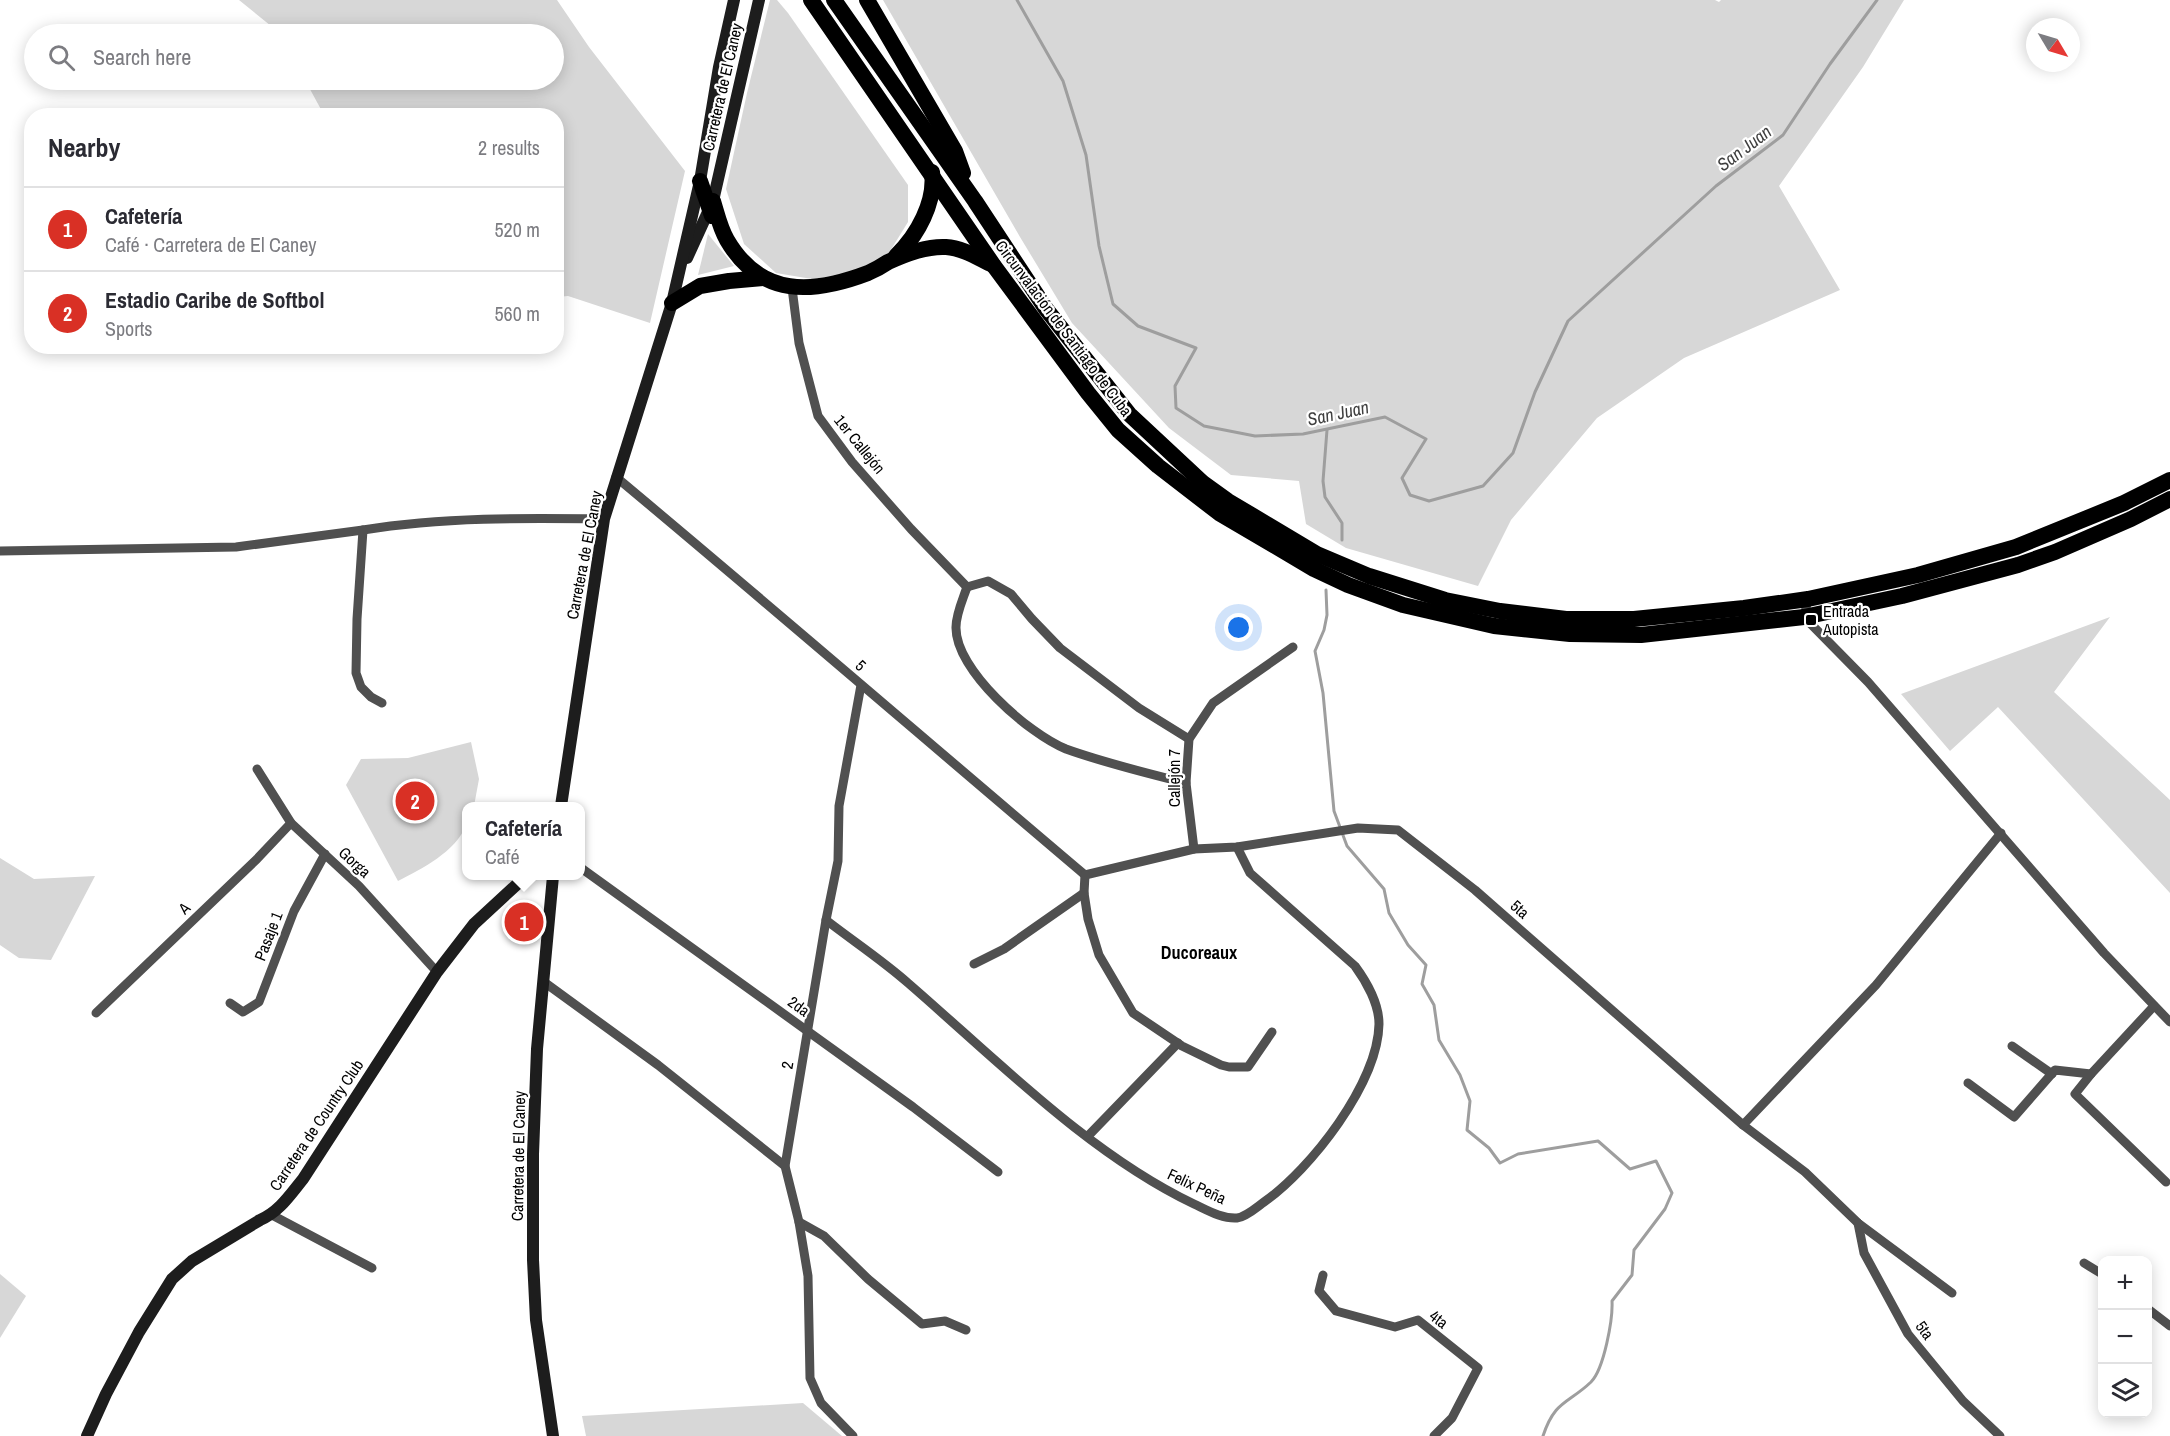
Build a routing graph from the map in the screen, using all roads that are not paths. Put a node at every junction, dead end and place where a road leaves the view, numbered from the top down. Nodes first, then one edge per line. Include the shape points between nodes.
1 (734, 0) edge
2 (759, 0) edge
3 (811, 0) edge
4 (834, 0) edge
5 (867, 0) edge
6 (921, 123) junction
7 (917, 155) junction
8 (932, 177) junction
9 (700, 181) junction
10 (975, 201) junction
11 (928, 204) junction
12 (711, 206) junction
13 (891, 261) junction
14 (994, 266) junction
15 (763, 279) junction
16 (677, 281) junction
17 (792, 288) junction
18 (672, 303) junction
19 (616, 477) junction
20 (2170, 480) edge
21 (2170, 499) edge
22 (604, 519) junction
23 (363, 530) junction
24 (0, 551) edge
25 (968, 587) junction
26 (1808, 599) junction
27 (1804, 618) junction
28 (1293, 647) dead end
29 (861, 685) junction
30 (382, 703) dead end
31 (1189, 740) junction
32 (257, 769) dead end
33 (1186, 783) junction
34 (562, 802) edge
35 (291, 823) junction
36 (2001, 833) junction
37 (1237, 847) junction
38 (1194, 849) junction
39 (324, 854) junction
40 (585, 871) edge
41 (1085, 874) junction
42 (522, 880) edge
43 (553, 880) edge
44 (1084, 893) junction
45 (826, 920) junction
46 (974, 964) dead end
47 (437, 972) junction
48 (544, 982) junction
49 (230, 1003) dead end
50 (2154, 1006) junction
51 (96, 1013) dead end
52 (2170, 1022) edge
53 (809, 1031) junction
54 (1272, 1032) dead end
55 (1178, 1043) junction
56 (2012, 1046) dead end
57 (2052, 1074) junction
58 (2091, 1074) junction
59 (1968, 1083) dead end
60 (1743, 1125) junction
61 (1088, 1136) junction
62 (785, 1166) junction
63 (998, 1172) dead end
64 (2166, 1182) dead end
65 (272, 1215) junction
66 (799, 1222) junction
67 (1858, 1222) junction
68 (2084, 1263) dead end
69 (372, 1268) dead end
70 (2098, 1271) edge
71 (1323, 1275) dead end
72 (1952, 1293) dead end
73 (2149, 1310) edge
74 (2170, 1326) edge
75 (966, 1330) dead end
76 (90, 1435) edge
77 (553, 1436) edge
78 (853, 1436) edge
79 (1434, 1436) edge
80 (2000, 1436) edge

1 - 9 main road, Carretera de El Caney
2 - 12 main road, Carretera de El Caney
3 - 7 highway, Circunvalación de Santiago de Cuba
4 - 6 highway, Circunvalación de Santiago de Cuba
5 - 10 highway via 955,151
6 - 8 highway
6 - 10 highway, Circunvalación de Santiago de Cuba
7 - 8 highway, Circunvalación de Santiago de Cuba
7 - 11 highway via 927,180
8 - 11 highway
8 - 14 highway, Circunvalación de Santiago de Cuba
9 - 12 highway
9 - 16 main road, Carretera de El Caney
10 - 26 highway, Circunvalación de Santiago de Cuba via 1047,309 1129,414 1203,483 1317,554 1369,576 1445,600 1566,619 1634,619
11 - 13 highway via 909,243
12 - 15 highway via 738,255
12 - 16 main road, Carretera de El Caney
13 - 14 highway via 922,250 948,247
13 - 17 highway via 839,282
14 - 27 highway, Circunvalación de Santiago de Cuba via 1118,430 1219,513 1348,585 1403,605 1494,626 1570,634 1641,635
15 - 17 highway
15 - 18 highway via 700,286
16 - 18 main road, Carretera de El Caney
17 - 25 street, 1er Callejón via 799,343 818,416 852,462
18 - 19 main road, Carretera de El Caney
19 - 22 main road, Carretera de El Caney
19 - 29 street, 5
20 - 26 highway, Circunvalación de Santiago de Cuba via 2016,547 1918,575
21 - 27 highway, Circunvalación de Santiago de Cuba via 2018,565
22 - 23 street via 509,518 406,523
22 - 34 main road, Carretera de El Caney
23 - 24 street via 236,547
23 - 30 street via 356,673 361,687
25 - 31 street via 988,581 1011,594 1060,648
25 - 33 street via 956,626 958,643 965,659 994,696 1064,748
26 - 27 street
27 - 36 street via 1868,682
28 - 31 street, Callejón 7 via 1214,703
29 - 41 street, 5
29 - 45 street, 2 via 839,806 838,861
31 - 33 street, Callejón 7
32 - 35 street, Gorga
33 - 38 street, Callejón 7
35 - 39 street, Gorga
35 - 51 street, A
36 - 50 street
36 - 60 street via 1876,985
37 - 38 street, 5ta
37 - 60 street, 5ta via 1358,828 1398,830 1475,890
37 - 61 street, Felix Peña via 1250,873 1355,966 1375,1004 1379,1022 1376,1041 1352,1104 1316,1154 1275,1195 1238,1218 1217,1215 1174,1195
38 - 41 street, 5ta
39 - 47 street, Gorga via 359,886
39 - 49 street, Pasaje 1 via 294,911 259,1002 243,1012
40 - 53 street, 2da
41 - 44 street
42 - 47 main road, Carretera de Country Club via 474,924
43 - 48 main road, Carretera de El Caney
44 - 46 street via 1004,949
44 - 55 street via 1099,955 1119,991 1133,1013
45 - 53 street, 2
45 - 61 street, Felix Peña via 906,981 1023,1085
47 - 65 main road, Carretera de Country Club via 303,1179
48 - 62 street via 658,1065
48 - 77 main road, Carretera de El Caney via 535,1097 533,1260 536,1320
50 - 52 street
50 - 58 street
53 - 62 street, 2
53 - 63 street, 2da
54 - 55 street via 1248,1067 1221,1065
55 - 61 street
56 - 57 street
57 - 58 street
57 - 59 street via 2014,1117
58 - 64 street via 2075,1094
60 - 67 street, 5ta via 1805,1172
62 - 66 street, 2
65 - 69 street
65 - 76 main road, Carretera de Country Club via 192,1260 172,1279 105,1394
66 - 75 street via 824,1236 868,1280 922,1324 945,1321
66 - 78 street, 2 via 808,1276 810,1378 821,1403
67 - 72 street, 5ta
67 - 80 street, 5ta via 1864,1253 1908,1334 1963,1401
68 - 70 street
71 - 79 street, 4ta via 1319,1291 1336,1311 1395,1327 1418,1320 1478,1368 1452,1418
73 - 74 street

